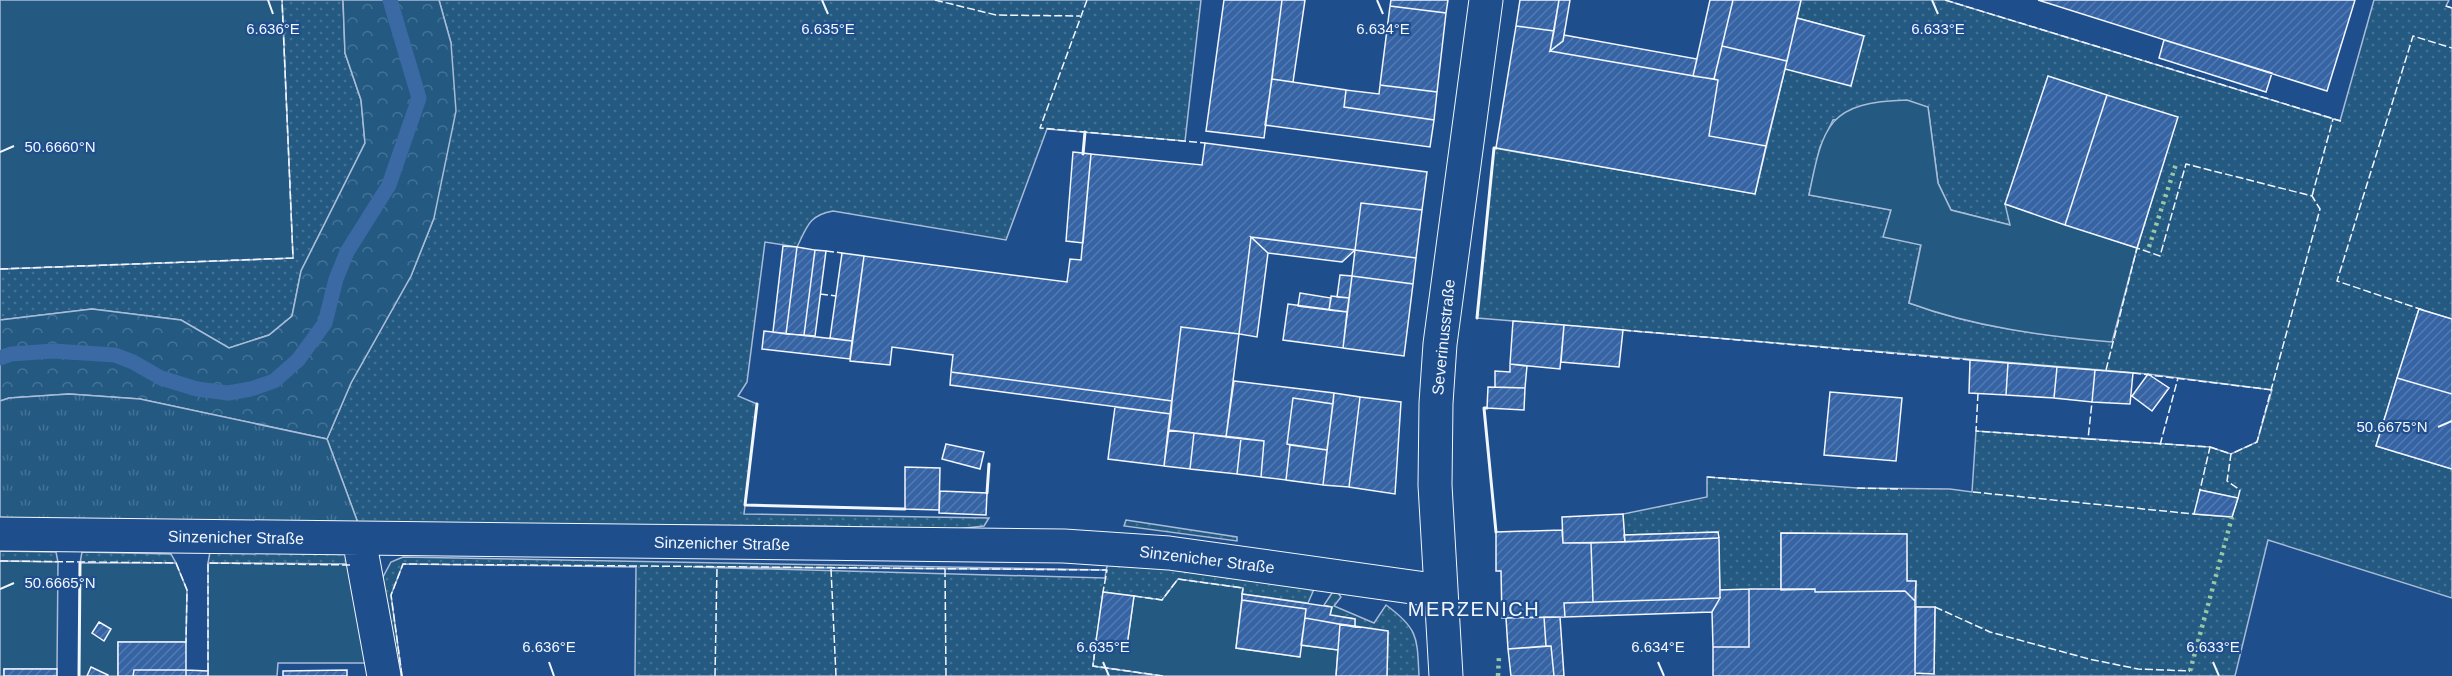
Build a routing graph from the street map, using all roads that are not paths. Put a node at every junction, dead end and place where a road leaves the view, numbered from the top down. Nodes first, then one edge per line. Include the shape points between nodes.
1 (1486, 0) edge
2 (0, 534) edge
3 (358, 539) junction
4 (1440, 591) junction
5 (384, 676) edge
6 (1446, 676) edge

1 - 4 street, Severinusstraße via 1440,344 1435,485
2 - 3 street, Sinzenicher Straße
3 - 4 street, Sinzenicher Straße via 1064,546 1169,553
3 - 5 street
4 - 6 street, Severinusstraße

